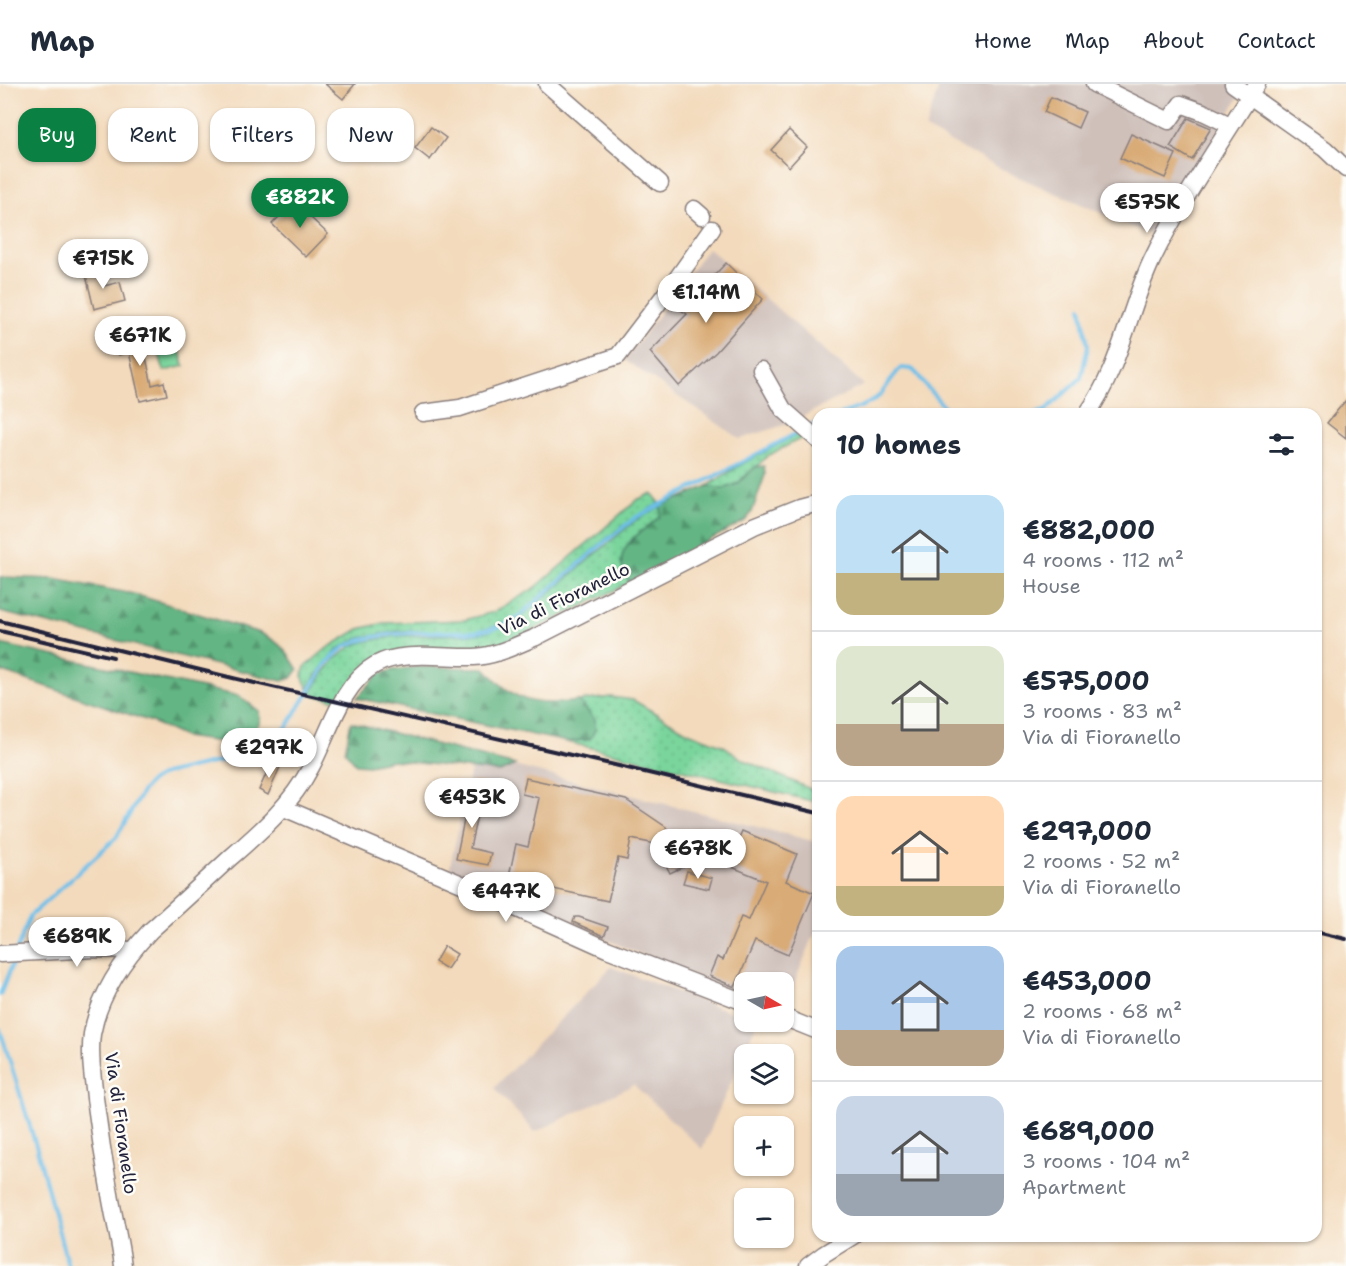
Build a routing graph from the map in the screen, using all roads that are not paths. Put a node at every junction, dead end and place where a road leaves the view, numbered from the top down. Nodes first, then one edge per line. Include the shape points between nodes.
1 (547, 84) edge
2 (1094, 84) edge
3 (1233, 84) edge
4 (1253, 90) edge
5 (1230, 125) junction
6 (1346, 169) edge
7 (660, 183) dead end
8 (703, 218) dead end
9 (761, 370) dead end
10 (1091, 408) edge
11 (423, 414) dead end
12 (809, 433) edge
13 (812, 505) edge
14 (284, 808) junction
15 (132, 950) junction
16 (10, 954) edge
17 (734, 998) edge
18 (794, 1021) edge
19 (812, 1029) edge
20 (843, 1242) edge
21 (123, 1266) edge
22 (808, 1266) edge

1 - 7 street
2 - 5 street via 1169,121 1181,104
3 - 4 street
4 - 5 street
4 - 6 street
5 - 10 street via 1168,227 1144,279 1113,368
8 - 11 street via 704,239 618,356 460,408
9 - 12 street via 783,409
13 - 14 street, Via di Fioranello via 754,526 512,648 483,656 419,656 377,663 348,691 310,769
14 - 15 street, Via di Fioranello
14 - 17 street via 607,949
15 - 16 street
15 - 21 street, Via di Fioranello via 100,1006 90,1056
18 - 19 street
20 - 22 street

